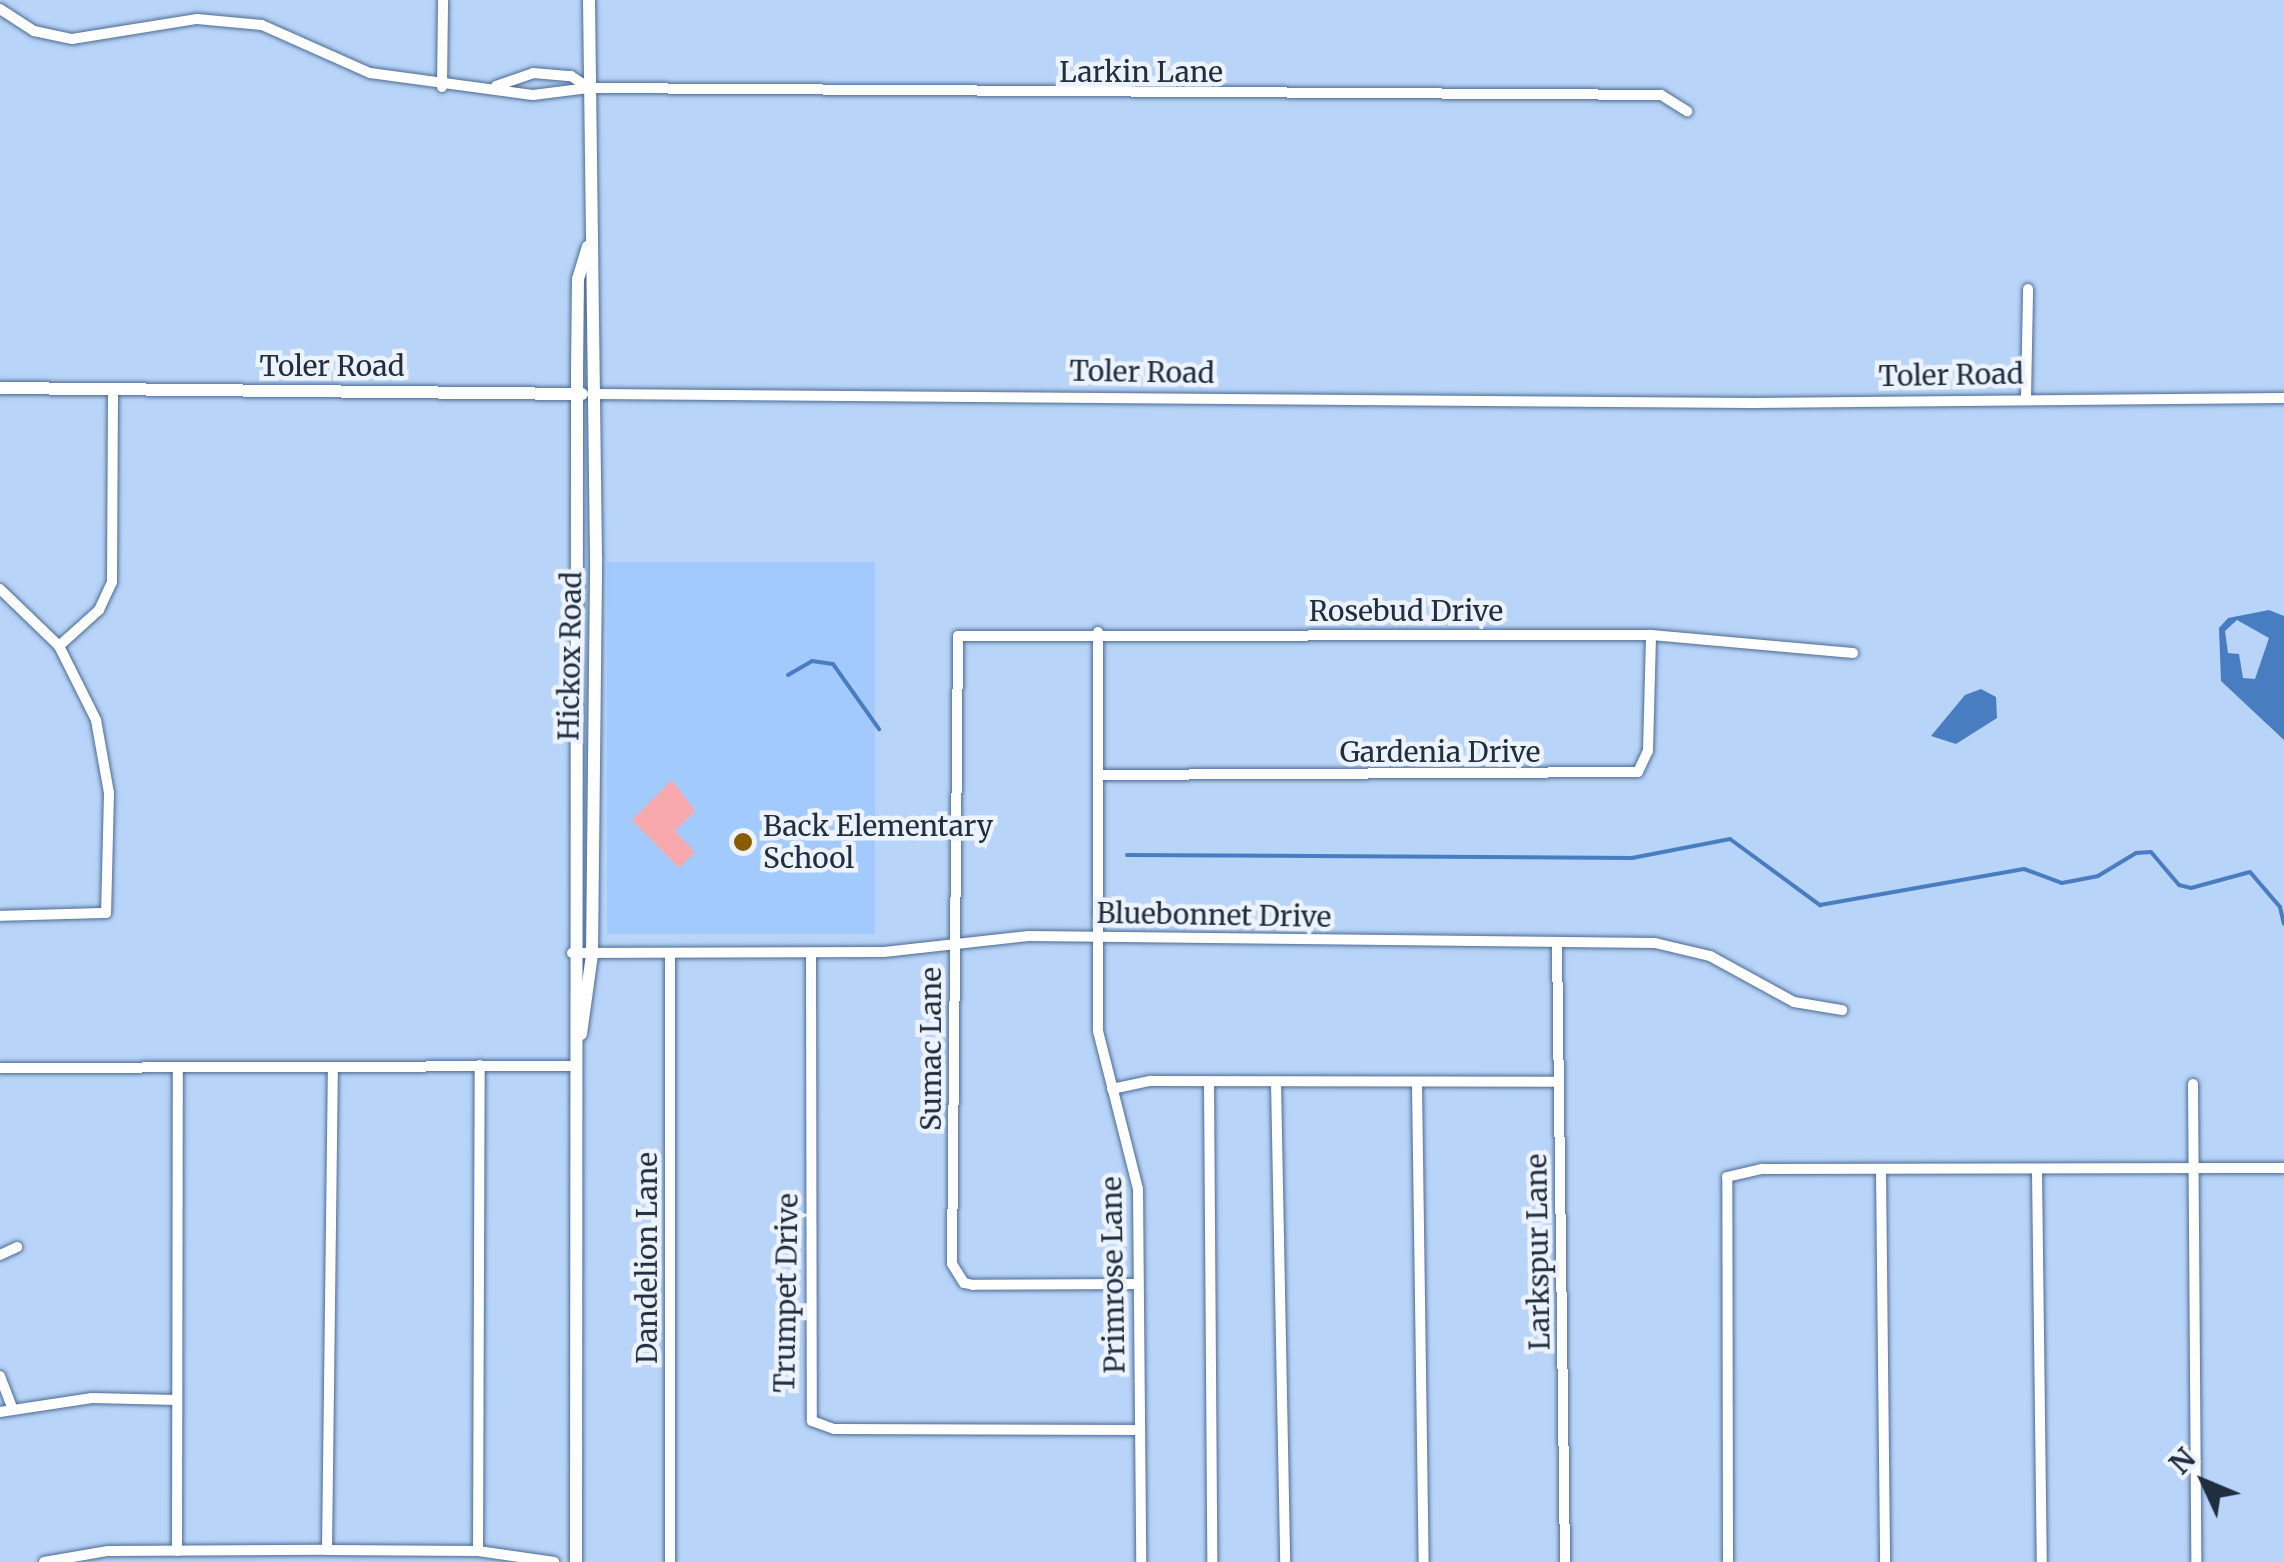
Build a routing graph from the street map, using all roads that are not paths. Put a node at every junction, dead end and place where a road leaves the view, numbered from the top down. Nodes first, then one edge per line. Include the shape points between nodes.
1 (443, 0) edge
2 (589, 0) edge
3 (0, 9) edge
4 (442, 86) junction
5 (491, 88) junction
6 (589, 88) junction
7 (1687, 111) dead end
8 (588, 247) junction
9 (2028, 289) dead end
10 (0, 388) edge
11 (112, 390) junction
12 (577, 394) junction
13 (596, 394) junction
14 (2026, 398) junction
15 (2284, 398) edge
16 (0, 589) edge
17 (1098, 632) junction
18 (1651, 635) junction
19 (958, 636) joint
20 (60, 646) junction
21 (1854, 653) dead end
22 (576, 672) junction
23 (594, 672) junction
24 (575, 700) junction
25 (1102, 775) junction
26 (593, 816) junction
27 (0, 916) edge
28 (1096, 936) junction
29 (953, 942) junction
30 (1557, 942) junction
31 (572, 954) junction
32 (670, 954) junction
33 (592, 955) junction
34 (811, 955) junction
35 (1842, 1010) dead end
36 (480, 1065) junction
37 (577, 1066) junction
38 (0, 1068) edge
39 (333, 1070) junction
40 (178, 1072) junction
41 (1208, 1082) junction
42 (1276, 1082) junction
43 (1558, 1082) junction
44 (1418, 1084) junction
45 (2193, 1084) dead end
46 (1112, 1088) junction
47 (2192, 1168) junction
48 (2284, 1168) edge
49 (1880, 1170) junction
50 (2037, 1171) junction
51 (17, 1247) dead end
52 (0, 1255) edge
53 (1138, 1284) junction
54 (0, 1376) edge
55 (177, 1400) junction
56 (6, 1410) edge
57 (1139, 1430) junction
58 (327, 1550) junction
59 (177, 1551) junction
60 (478, 1552) junction
61 (44, 1562) edge
62 (554, 1562) edge
63 (576, 1562) edge
64 (670, 1562) edge
65 (1140, 1562) edge
66 (1212, 1562) edge
67 (1285, 1562) edge
68 (1424, 1562) edge
69 (1564, 1562) edge
70 (1728, 1562) edge
71 (1885, 1562) edge
72 (2042, 1562) edge
73 (2196, 1562) edge

1 - 4 street
2 - 6 street, Hickox Road
3 - 4 street via 34,31 72,39 198,20 262,25 370,73
4 - 5 street
5 - 6 street via 533,95
5 - 6 street via 533,73 571,76
6 - 7 street, Larkin Lane via 1661,95
6 - 8 street, Hickox Road
8 - 12 street, Hickox Road via 578,279
8 - 13 street, Hickox Road via 596,278
9 - 14 street
10 - 11 street, Toler Road
11 - 12 street, Toler Road
11 - 20 street via 112,582 99,610
12 - 13 street, Toler Road
12 - 22 street, Hickox Road
13 - 14 street, Toler Road via 1754,404
13 - 23 street, Hickox Road
14 - 15 street, Toler Road
16 - 20 street
17 - 18 street, Rosebud Drive
17 - 19 street, Rosebud Drive
17 - 25 street, Primrose Lane
18 - 21 street, Rosebud Drive
18 - 25 street, Gardenia Drive via 1648,751 1638,772
19 - 29 street, Sumac Lane
20 - 27 street via 96,720 105,755 106,913
22 - 23 street
22 - 24 street, Hickox Road
23 - 26 street, Hickox Road
24 - 26 street via 578,804
24 - 31 street, Hickox Road
25 - 28 street, Primrose Lane
26 - 33 street, Hickox Road
28 - 29 street, Bluebonnet Drive
28 - 30 street, Bluebonnet Drive
28 - 46 street, Primrose Lane via 1098,1031
29 - 34 street, Bluebonnet Drive
29 - 53 street, Sumac Lane via 957,1276 974,1285
30 - 35 street, Bluebonnet Drive via 1683,946 1768,992
30 - 43 street, Larkspur Lane
31 - 33 street, Bluebonnet Drive
31 - 37 street, Hickox Road
32 - 33 street, Bluebonnet Drive
32 - 34 street, Bluebonnet Drive
32 - 64 street, Dandelion Lane
33 - 37 street, Hickox Road
34 - 57 street, Trumpet Drive via 812,1422 834,1429
36 - 37 street
36 - 39 street
36 - 60 street
37 - 63 street, Hickox Road
38 - 40 street
39 - 40 street
39 - 58 street
40 - 55 street
41 - 42 street
41 - 46 street
41 - 66 street
42 - 44 street
42 - 67 street
43 - 44 street
43 - 69 street, Larkspur Lane
44 - 68 street
45 - 47 street
46 - 53 street, Primrose Lane via 1138,1189
47 - 48 street
47 - 50 street
47 - 73 street
49 - 50 street
49 - 70 street via 1763,1169 1727,1177
49 - 71 street
50 - 72 street
51 - 52 street
53 - 57 street, Primrose Lane
54 - 56 street
55 - 56 street via 92,1398
55 - 59 street
57 - 65 street, Primrose Lane
58 - 59 street
58 - 60 street
59 - 61 street via 86,1553
60 - 62 street

